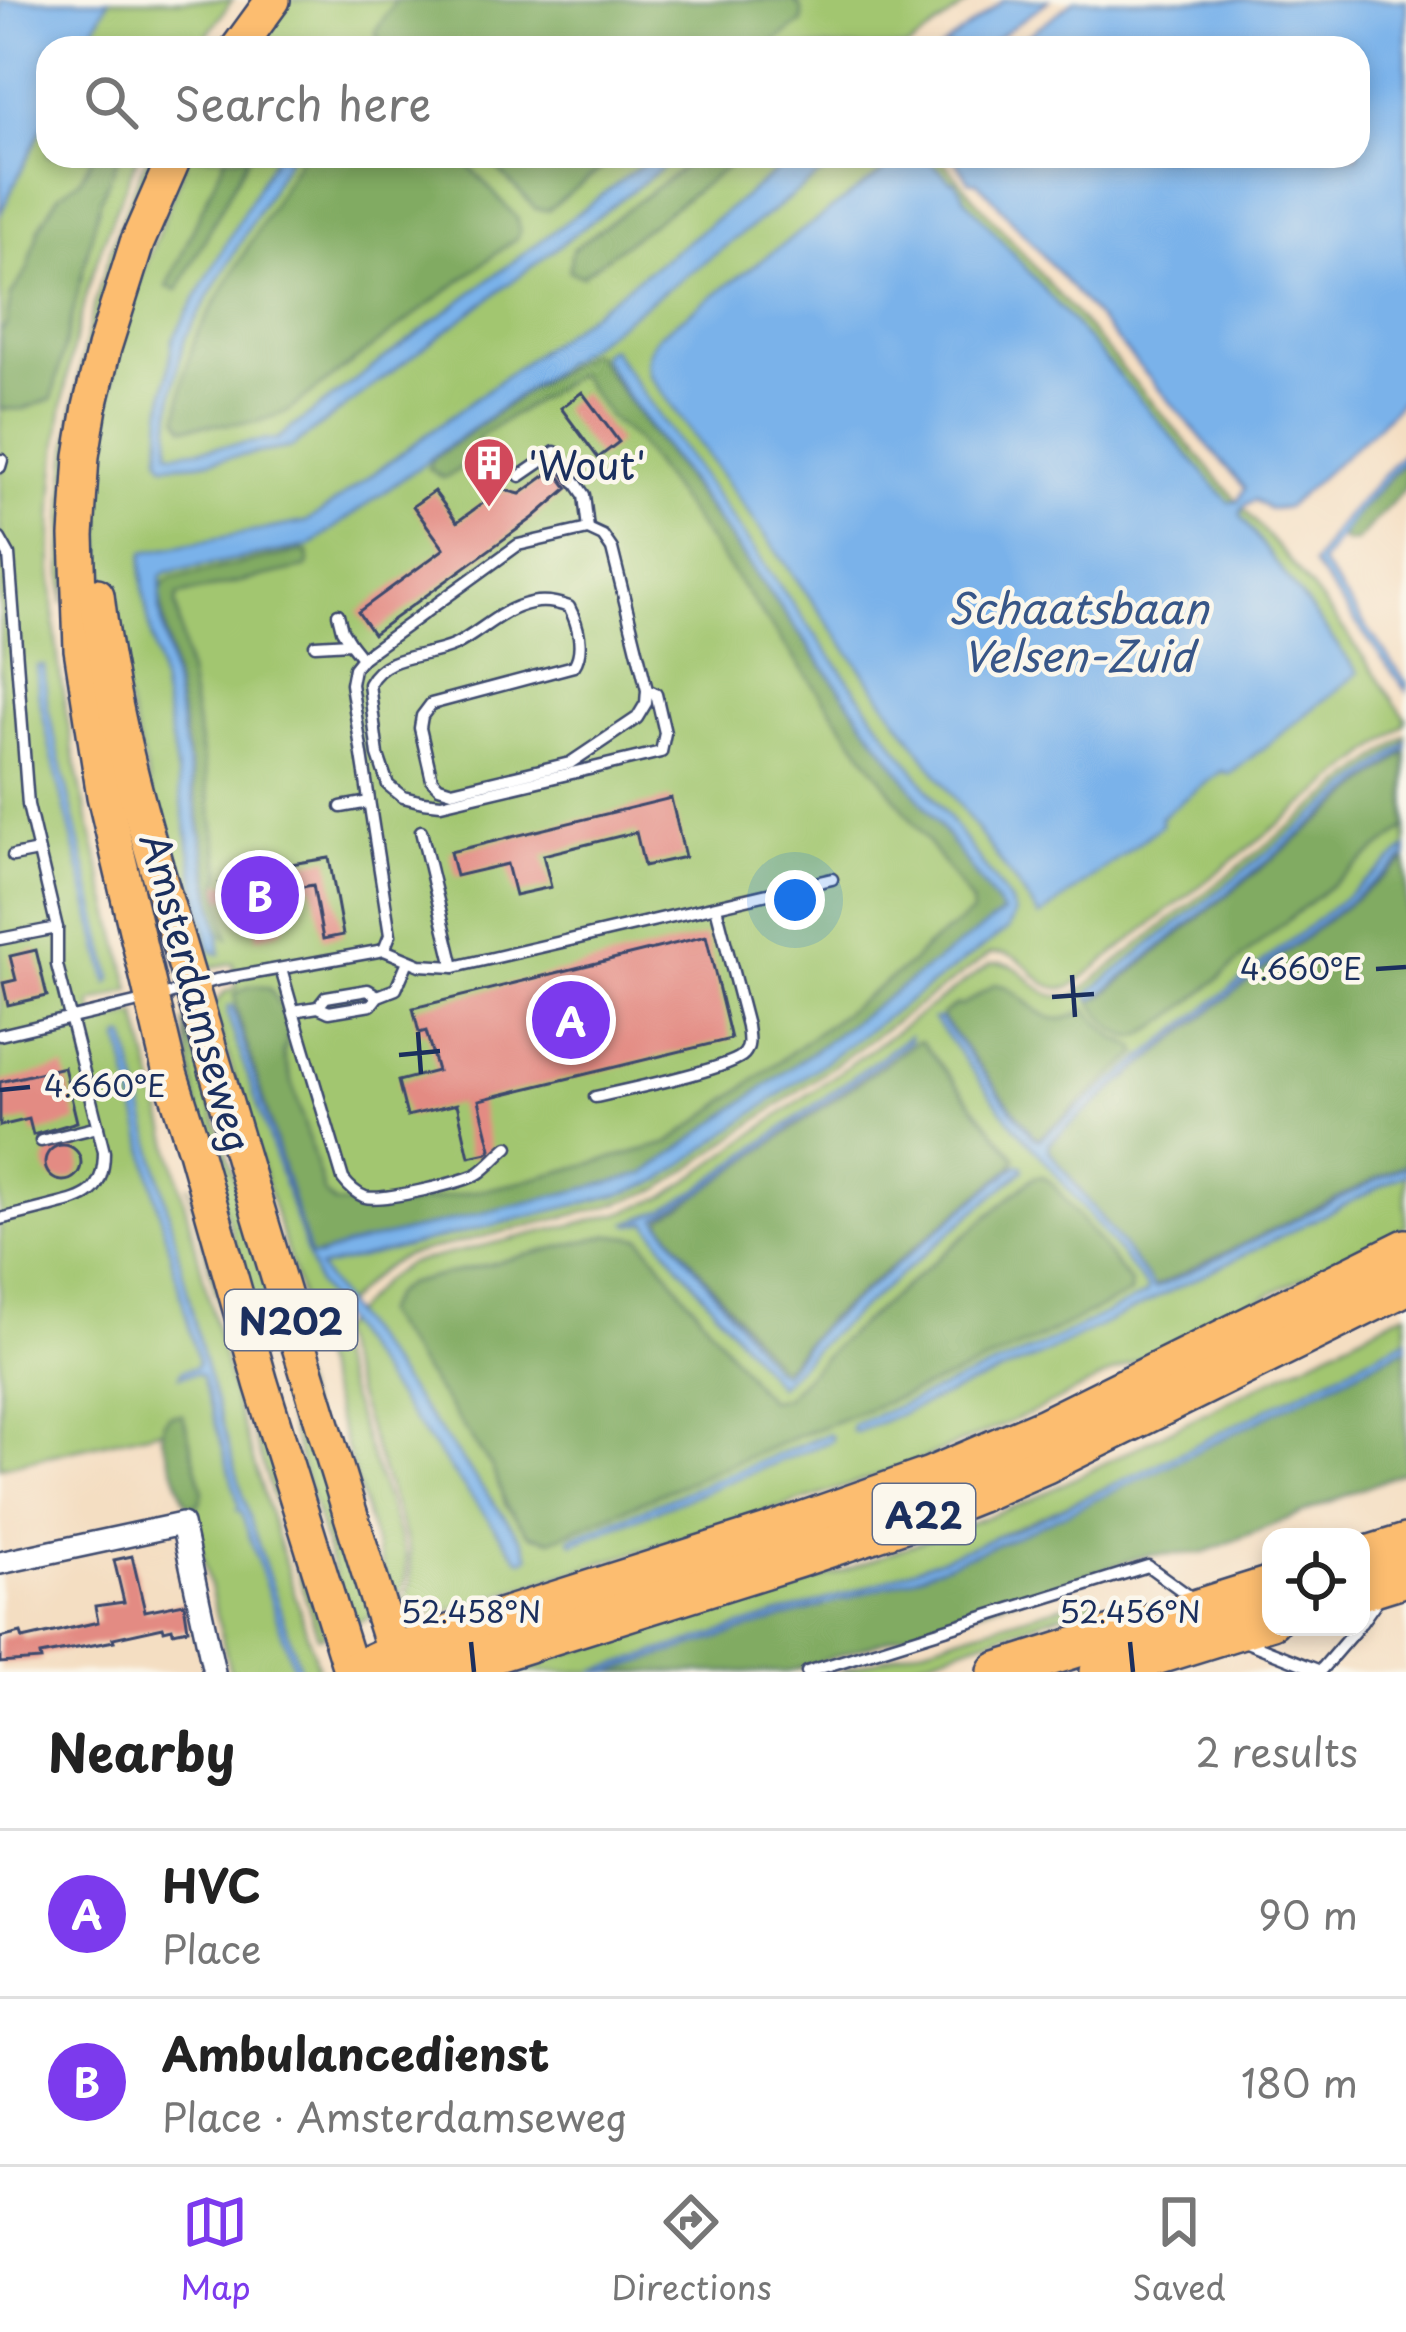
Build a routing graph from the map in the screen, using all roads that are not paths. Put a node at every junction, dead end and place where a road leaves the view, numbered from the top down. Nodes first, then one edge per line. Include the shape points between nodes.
1 (273, 0) edge
2 (247, 36) edge
3 (170, 168) edge
4 (113, 319) junction
5 (520, 476) dead end
6 (588, 529) junction
7 (0, 539) edge
8 (338, 614) dead end
9 (0, 641) edge
10 (15, 643) junction
11 (350, 643) junction
12 (315, 645) dead end
13 (362, 658) junction
14 (647, 690) junction
15 (369, 802) junction
16 (341, 807) dead end
17 (421, 831) dead end
18 (38, 850) junction
19 (13, 856) dead end
20 (832, 879) dead end
21 (716, 907) junction
22 (57, 928) junction
23 (0, 939) edge
24 (384, 950) junction
25 (409, 961) junction
26 (454, 967) junction
27 (281, 969) junction
28 (192, 987) junction
29 (152, 999) junction
30 (293, 1011) junction
31 (70, 1018) junction
32 (0, 1036) edge
33 (595, 1097) dead end
34 (98, 1127) junction
35 (41, 1141) dead end
36 (508, 1147) dead end
37 (0, 1219) edge
38 (1406, 1249) edge
39 (1406, 1285) edge
40 (0, 1564) edge
41 (1391, 1571) edge
42 (1262, 1592) edge
43 (1370, 1608) edge
44 (1262, 1619) edge
45 (1214, 1621) junction
46 (1351, 1636) edge
47 (404, 1666) edge
48 (462, 1667) edge
49 (214, 1672) edge
50 (352, 1672) edge
51 (807, 1672) edge
52 (998, 1672) edge
53 (1100, 1672) edge
54 (1320, 1672) edge

1 - 2 main road
3 - 4 main road, Amsterdamseweg / N202
4 - 28 main road, Amsterdamseweg / N202 via 93,488 100,620 131,774
4 - 29 main road, Amsterdamseweg / N202 via 82,456 78,614 96,754
5 - 6 lane via 555,452 584,494
6 - 13 lane via 518,545
6 - 14 lane via 612,549
7 - 10 lane via 9,555
8 - 11 lane
9 - 10 lane
10 - 18 lane
11 - 12 lane
11 - 13 lane
13 - 15 lane via 351,684
14 - 14 lane via 637,718 570,763 452,790 432,780 422,716 431,704 574,666 580,656 568,607 531,603 502,613 449,648 387,664 369,684 388,785 403,797 441,804 661,752 656,694
15 - 16 lane
15 - 24 lane via 390,935
17 - 26 lane
18 - 19 lane
18 - 22 lane
20 - 21 lane
21 - 26 lane
21 - 33 lane via 747,1026 745,1053
22 - 23 lane
22 - 31 lane
24 - 25 lane
24 - 27 lane
25 - 26 lane
25 - 30 lane via 396,989 371,1005
27 - 28 lane
27 - 30 lane
28 - 29 lane
28 - 47 main road, Amsterdamseweg / N202
29 - 31 lane
29 - 50 main road, Amsterdamseweg / N202
30 - 36 lane via 351,1189 381,1198 469,1178
31 - 32 lane
31 - 34 lane
34 - 35 lane
34 - 37 lane via 104,1168 94,1190
38 - 47 highway, A22 via 931,1477
39 - 48 highway, A22 via 977,1493
40 - 49 street via 182,1524
41 - 43 lane
42 - 45 highway
44 - 45 highway
45 - 51 lane via 1148,1566
45 - 52 highway
45 - 53 highway
45 - 54 lane
46 - 54 lane
47 - 48 highway, A22
47 - 50 highway, A22

